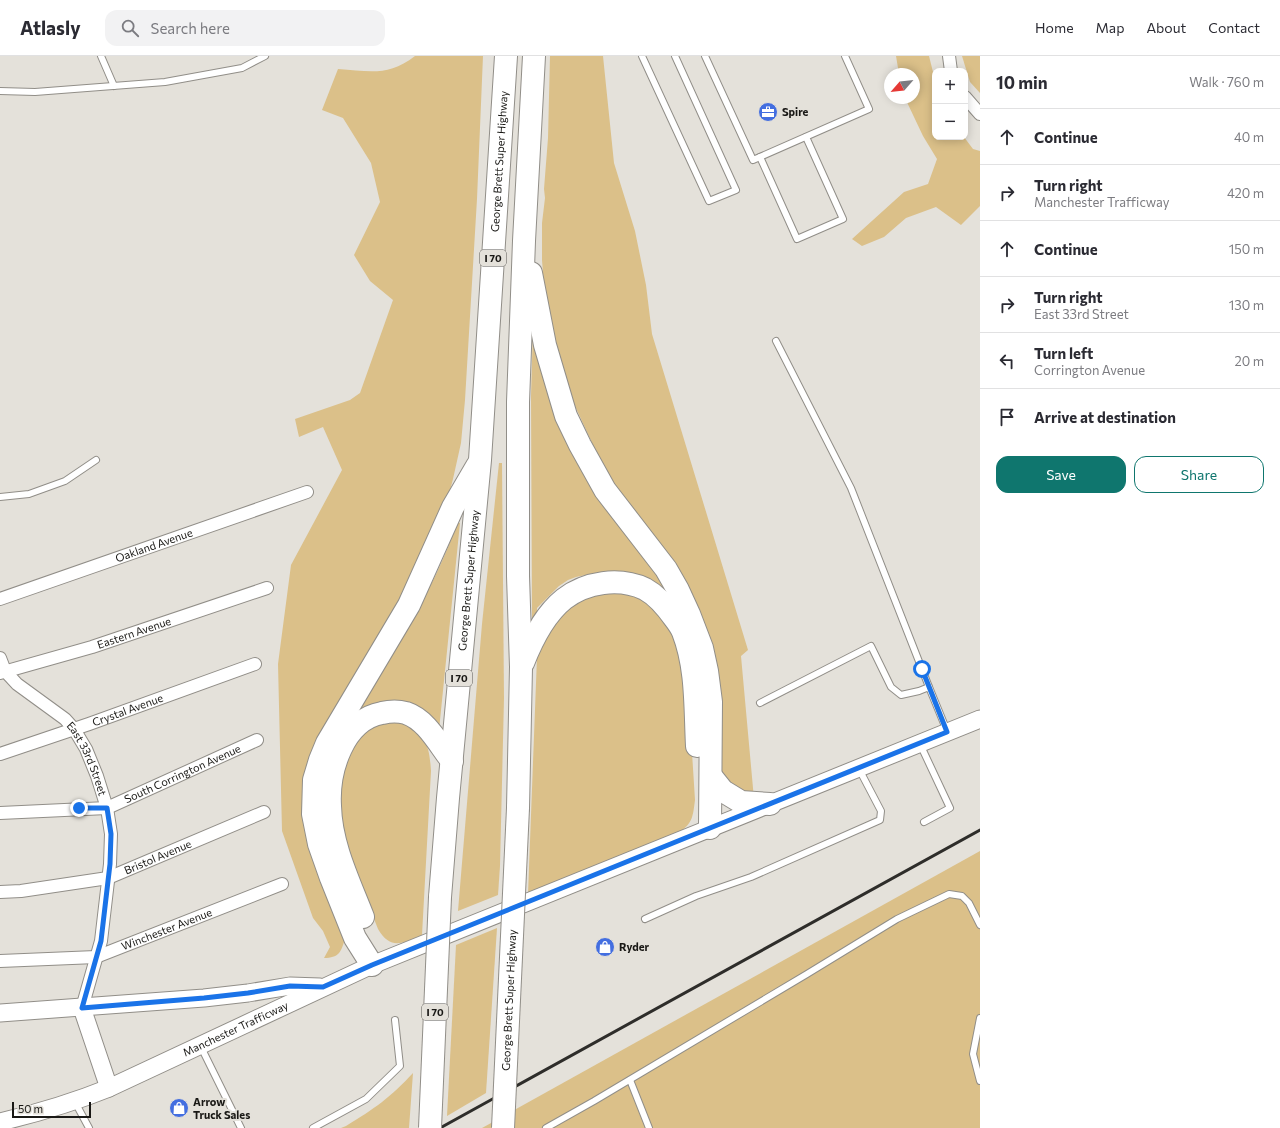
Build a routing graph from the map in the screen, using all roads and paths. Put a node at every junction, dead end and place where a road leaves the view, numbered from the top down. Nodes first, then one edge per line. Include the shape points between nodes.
1 (101, 56) edge
2 (266, 56) edge
3 (506, 56) edge
4 (534, 56) edge
5 (642, 56) edge
6 (675, 56) edge
7 (705, 56) edge
8 (845, 56) edge
9 (949, 56) edge
10 (951, 68) edge
11 (114, 86) junction
12 (0, 91) edge
13 (968, 101) edge
14 (980, 114) edge
15 (806, 137) junction
16 (760, 157) junction
17 (524, 241) junction
18 (776, 341) dead end
19 (96, 460) dead end
20 (480, 460) junction
21 (307, 492) dead end
22 (0, 498) edge
23 (267, 588) dead end
24 (0, 599) edge
25 (0, 658) edge
26 (255, 664) dead end
27 (521, 667) junction
28 (3, 672) edge
29 (929, 687) junction
30 (760, 703) dead end
31 (980, 719) edge
32 (74, 729) junction
33 (947, 732) junction
34 (257, 740) dead end
35 (920, 744) junction
36 (0, 754) edge
37 (452, 761) junction
38 (858, 768) junction
39 (711, 776) junction
40 (770, 804) junction
41 (107, 808) junction
42 (264, 812) dead end
43 (0, 813) edge
44 (924, 822) dead end
45 (710, 828) junction
46 (108, 878) junction
47 (282, 884) dead end
48 (0, 892) edge
49 (645, 919) dead end
50 (980, 925) edge
51 (96, 957) junction
52 (0, 961) edge
53 (372, 965) junction
54 (323, 987) junction
55 (82, 1008) junction
56 (0, 1013) edge
57 (980, 1018) edge
58 (395, 1020) dead end
59 (200, 1046) junction
60 (630, 1080) junction
61 (980, 1081) edge
62 (109, 1088) junction
63 (75, 1102) junction
64 (0, 1122) edge
65 (89, 1128) edge
66 (241, 1128) edge
67 (313, 1128) edge
68 (430, 1128) edge
69 (503, 1128) edge
70 (546, 1128) edge
71 (649, 1128) edge

1 - 11 lane
2 - 11 lane via 242,68 165,82
3 - 20 highway, George Brett Super Highway / I 70
4 - 17 highway, George Brett Super Highway
5 - 6 lane via 709,201 736,190
7 - 16 lane via 753,160
8 - 15 lane via 869,109
9 - 10 street
11 - 12 lane via 35,92
13 - 14 street
15 - 16 lane
15 - 16 lane via 843,219 797,239
17 - 27 highway, George Brett Super Highway via 518,402
17 - 39 highway via 545,345 566,416 605,490 666,570 678,590 702,648 711,702
18 - 29 lane via 851,488
19 - 22 lane via 65,481 29,494
20 - 37 highway, George Brett Super Highway / I 70
20 - 53 highway via 453,508 409,606 326,743 314,780 313,814 319,844 356,938
21 - 24 street, Oakland Avenue
23 - 28 street, Eastern Avenue via 92,647
25 - 28 street, East 33rd Street
26 - 32 street, Crystal Avenue
27 - 45 highway via 531,643 546,620 564,600 582,589 623,582 646,590 668,608 683,630 692,662 700,790
27 - 69 highway, George Brett Super Highway, bridge via 518,808
28 - 32 street, East 33rd Street via 65,719
29 - 30 lane via 901,695 891,687 871,646
29 - 33 lane
31 - 33 main road, Manchester Trafficway
32 - 36 street, Crystal Avenue
32 - 41 street, East 33rd Street via 86,749
33 - 35 main road, Manchester Trafficway
34 - 41 street, South Corrington Avenue
35 - 38 main road, Manchester Trafficway
35 - 44 lane via 950,808
37 - 53 highway via 424,724 407,714 390,711 374,714 362,721 350,733 340,751 331,783 331,825 336,846 367,928
37 - 68 highway, George Brett Super Highway / I 70, bridge via 440,897
38 - 40 main road, Manchester Trafficway
38 - 49 lane via 881,811 880,820 751,877 696,896
39 - 40 highway via 723,792 741,802
39 - 45 highway
40 - 45 main road, Manchester Trafficway
41 - 43 street
41 - 46 street, East 33rd Street via 111,834
42 - 46 street, Bristol Avenue
45 - 53 main road, Manchester Trafficway
46 - 48 street, Bristol Avenue
46 - 51 street, East 33rd Street via 101,941
47 - 51 street, Winchester Avenue
50 - 60 lane via 969,903 962,896 949,894 897,919
51 - 52 street, Winchester Avenue
51 - 55 street, East 33rd Street
53 - 54 main road, Manchester Trafficway
54 - 55 main road via 290,986 204,998
54 - 59 main road, Manchester Trafficway
55 - 56 main road
55 - 62 main road
57 - 61 lane via 973,1054
58 - 67 lane via 400,1066 366,1099
59 - 62 main road, Manchester Trafficway
59 - 66 lane
60 - 70 lane
60 - 71 lane
62 - 63 main road, Manchester Trafficway
63 - 64 main road, Manchester Trafficway
63 - 65 lane

